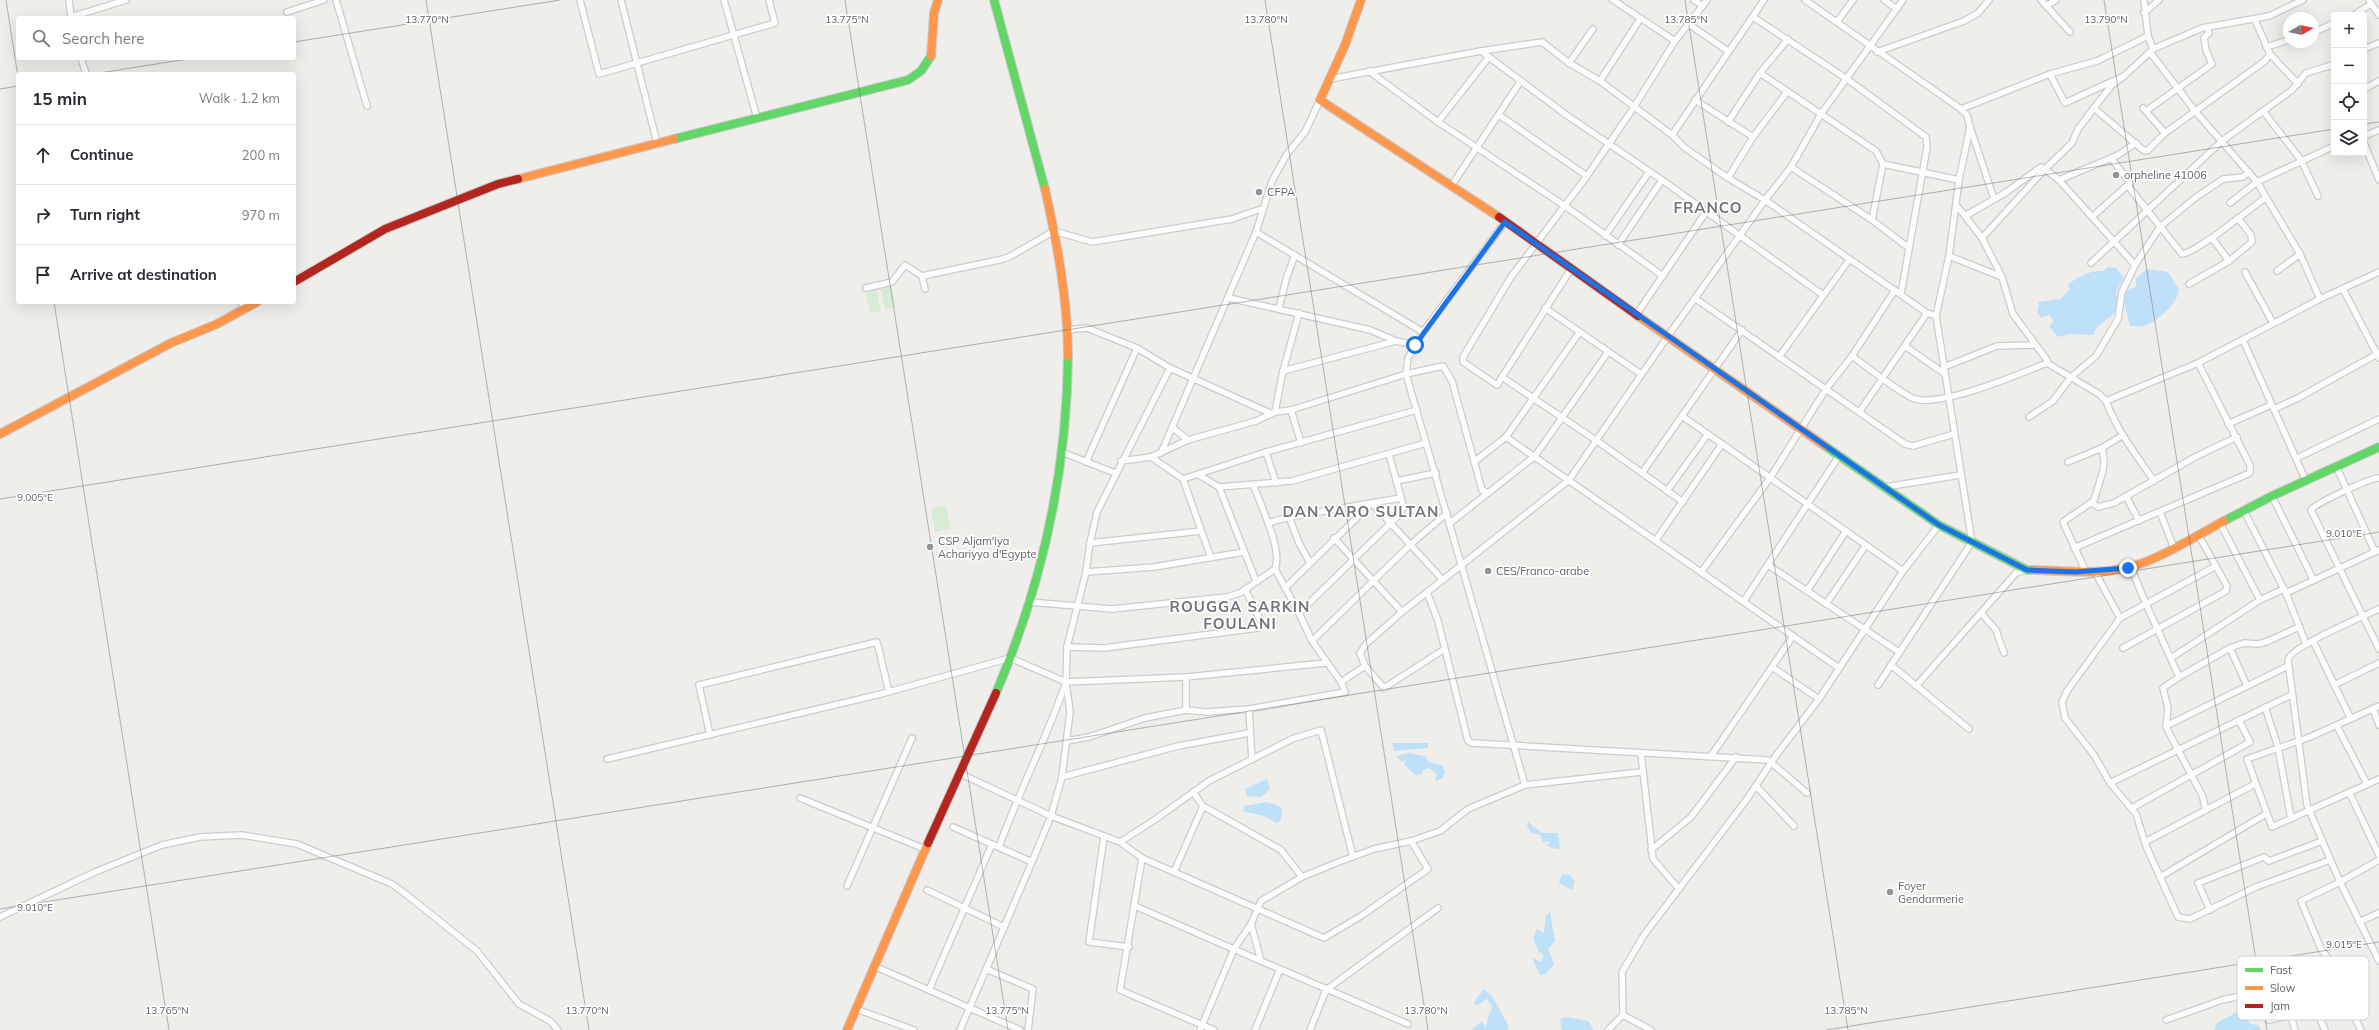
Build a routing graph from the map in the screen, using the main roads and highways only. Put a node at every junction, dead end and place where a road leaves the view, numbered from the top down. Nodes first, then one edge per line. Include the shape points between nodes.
1 (938, 0) edge
2 (994, 0) edge
3 (1361, 0) edge
4 (296, 281) edge
5 (254, 304) edge
6 (0, 434) edge
7 (2379, 447) edge
8 (847, 1030) edge

1 - 4 main road via 931,23 934,48 926,69 901,82 525,176 450,202 385,229
2 - 8 main road via 1054,231 1066,330 1068,381 1064,453 1053,520 1030,602 1010,658
3 - 7 main road via 1320,100 1452,185 1939,525 2027,570 2095,572 2132,567 2199,536 2272,496
5 - 6 main road via 217,324 171,343

